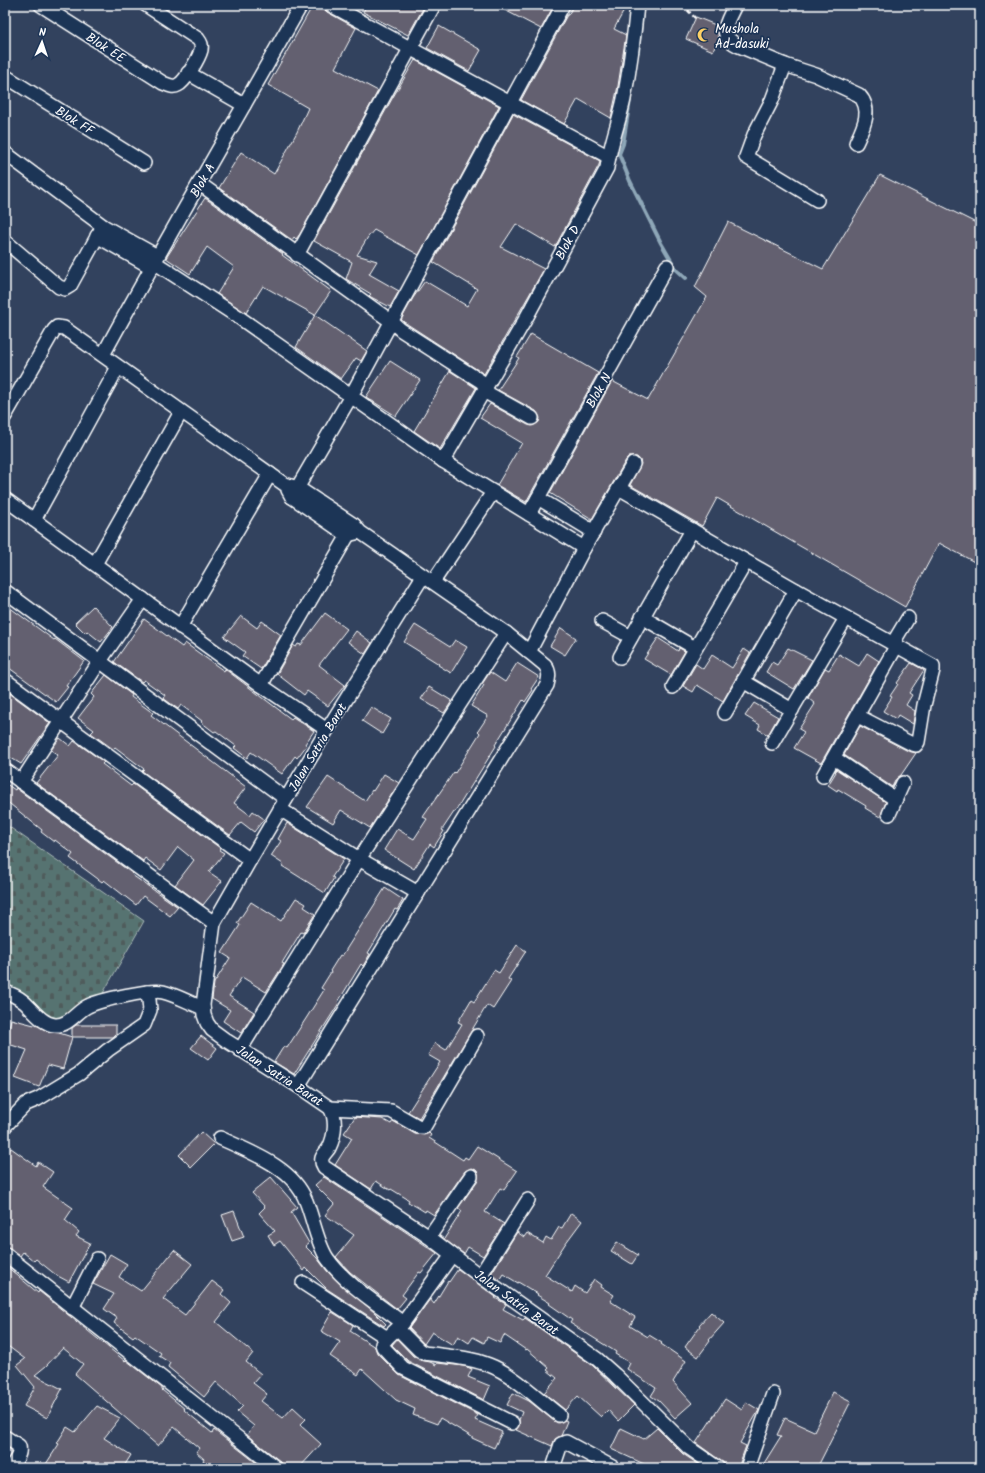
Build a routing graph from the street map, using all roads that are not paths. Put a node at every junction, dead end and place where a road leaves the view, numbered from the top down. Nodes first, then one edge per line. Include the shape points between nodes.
1 (41, 5) edge
2 (146, 5) edge
3 (300, 5) edge
4 (331, 5) edge
5 (434, 5) edge
6 (563, 5) edge
7 (637, 5) edge
8 (735, 5) edge
9 (410, 48) junction
10 (785, 65) junction
11 (188, 73) junction
12 (5, 76) edge
13 (510, 102) junction
14 (244, 105) junction
15 (856, 143) dead end
16 (5, 153) edge
17 (609, 156) junction
18 (144, 164) dead end
19 (200, 184) junction
20 (817, 200) dead end
21 (100, 231) junction
22 (5, 241) edge
23 (297, 255) junction
24 (154, 262) junction
25 (666, 266) dead end
26 (392, 322) junction
27 (103, 355) junction
28 (118, 367) junction
29 (485, 388) junction
30 (351, 396) junction
31 (181, 412) junction
32 (5, 416) edge
33 (532, 418) dead end
34 (443, 460) junction
35 (634, 464) dead end
36 (270, 474) junction
37 (619, 488) junction
38 (492, 492) junction
39 (295, 493) junction
40 (538, 498) junction
41 (5, 499) edge
42 (529, 514) junction
43 (34, 520) junction
44 (692, 530) junction
45 (354, 531) junction
46 (594, 532) junction
47 (584, 548) junction
48 (746, 562) junction
49 (95, 564) junction
50 (428, 579) junction
51 (796, 590) junction
52 (5, 591) edge
53 (143, 599) junction
54 (642, 618) junction
55 (846, 618) junction
56 (908, 618) dead end
57 (602, 621) dead end
58 (180, 627) junction
59 (506, 633) junction
60 (631, 637) junction
61 (895, 644) junction
62 (695, 648) junction
63 (529, 652) junction
64 (620, 657) dead end
65 (100, 661) junction
66 (5, 680) edge
67 (743, 681) junction
68 (261, 685) junction
69 (673, 688) dead end
70 (792, 710) junction
71 (725, 713) dead end
72 (858, 716) junction
73 (60, 721) junction
74 (327, 730) junction
75 (772, 743) dead end
76 (834, 758) junction
77 (5, 770) edge
78 (823, 776) dead end
79 (21, 782) junction
80 (903, 783) dead end
81 (895, 799) junction
82 (283, 804) junction
83 (889, 814) dead end
84 (250, 860) junction
85 (359, 860) junction
86 (418, 893) junction
87 (214, 923) junction
88 (5, 992) edge
89 (147, 992) junction
90 (203, 1008) junction
91 (477, 1036) dead end
92 (240, 1050) junction
93 (298, 1086) junction
94 (330, 1108) junction
95 (5, 1126) edge
96 (220, 1138) dead end
97 (471, 1176) dead end
98 (528, 1200) dead end
99 (429, 1237) junction
100 (5, 1254) edge
101 (452, 1255) junction
102 (97, 1259) dead end
103 (480, 1276) junction
104 (302, 1284) dead end
105 (72, 1308) junction
106 (400, 1326) junction
107 (387, 1338) junction
108 (773, 1394) dead end
109 (559, 1415) dead end
110 (512, 1423) dead end
111 (5, 1437) edge
112 (715, 1467) edge
113 (10, 1468) edge
114 (276, 1468) edge
115 (553, 1468) edge
116 (614, 1468) edge
117 (747, 1468) edge

1 - 11 street, Blok EE via 163,83 173,86 180,84
2 - 11 street via 198,39 201,44 200,55
3 - 14 street, Blok A
4 - 9 street
5 - 9 street
6 - 13 street
7 - 17 street, Blok D via 624,98
8 - 10 street via 725,26 726,37 738,45
9 - 13 street
9 - 23 street
10 - 15 street via 816,75 862,98 867,118
10 - 20 street via 746,157
11 - 14 street
12 - 18 street, Blok FF
13 - 17 street
13 - 26 street
14 - 19 street, Blok A
16 - 21 street
17 - 29 street, Blok D via 607,168 525,320
19 - 23 street
19 - 24 street, Blok A
21 - 22 street via 70,286 65,289 59,287
21 - 24 street
23 - 26 street
24 - 27 street, Blok A
24 - 30 street via 237,316
25 - 40 street, Blok N
26 - 29 street via 482,382
26 - 30 street
27 - 28 street
27 - 32 street via 64,328 55,328
28 - 31 street
28 - 43 street
29 - 33 street via 489,394
29 - 34 street, Blok D
30 - 34 street
30 - 39 street
31 - 36 street
31 - 49 street
34 - 38 street
35 - 37 street
36 - 39 street
36 - 58 street
37 - 44 street
37 - 46 street
38 - 42 street
38 - 50 street, Jalan Satria Barat
39 - 45 street
40 - 42 street, Blok N
40 - 46 street
41 - 43 street
42 - 47 street
43 - 49 street
44 - 48 street
44 - 54 street
45 - 50 street
45 - 68 street
46 - 47 street
47 - 63 street
48 - 51 street
48 - 62 street
49 - 53 street
50 - 59 street
50 - 74 street, Jalan Satria Barat
51 - 55 street
51 - 67 street
52 - 65 street
53 - 58 street
53 - 65 street
54 - 60 street
54 - 62 street
55 - 61 street
55 - 70 street
56 - 61 street
57 - 60 street
58 - 68 street
59 - 63 street
59 - 85 street
60 - 64 street
61 - 72 street
61 - 72 street via 933,666 918,742 916,745 912,744
62 - 69 street
63 - 86 street via 548,669 550,677 547,685
65 - 73 street
65 - 82 street
66 - 73 street
67 - 70 street
67 - 71 street
68 - 74 street
70 - 75 street
72 - 76 street
73 - 79 street
73 - 84 street
74 - 82 street, Jalan Satria Barat
76 - 78 street
76 - 81 street
77 - 79 street
79 - 87 street
80 - 81 street
81 - 83 street
82 - 84 street, Jalan Satria Barat
82 - 85 street
84 - 87 street, Jalan Satria Barat
85 - 86 street
85 - 92 street
86 - 93 street
87 - 90 street, Jalan Satria Barat
88 - 89 street via 24,1002 45,1022 61,1025 88,1006
89 - 90 street via 163,992
89 - 95 street via 150,1010 144,1024 79,1074 26,1104
90 - 92 street, Jalan Satria Barat via 205,1019 212,1030
91 - 94 street via 424,1127 391,1111
92 - 93 street, Jalan Satria Barat
93 - 94 street, Jalan Satria Barat
94 - 99 street, Jalan Satria Barat via 333,1112 334,1129 329,1147 322,1158 322,1166
96 - 106 street via 266,1160 298,1186 324,1252 332,1263
97 - 99 street
98 - 103 street
99 - 101 street, Jalan Satria Barat
100 - 105 street
101 - 103 street, Jalan Satria Barat
101 - 106 street
102 - 105 street
103 - 112 street, Jalan Satria Barat via 597,1359 689,1448
104 - 107 street
105 - 114 street
106 - 107 street
106 - 109 street via 418,1350 490,1365
107 - 110 street via 382,1344 383,1347 403,1368
108 - 117 street
111 - 113 street via 19,1446 20,1450
115 - 116 street via 561,1444 566,1442

